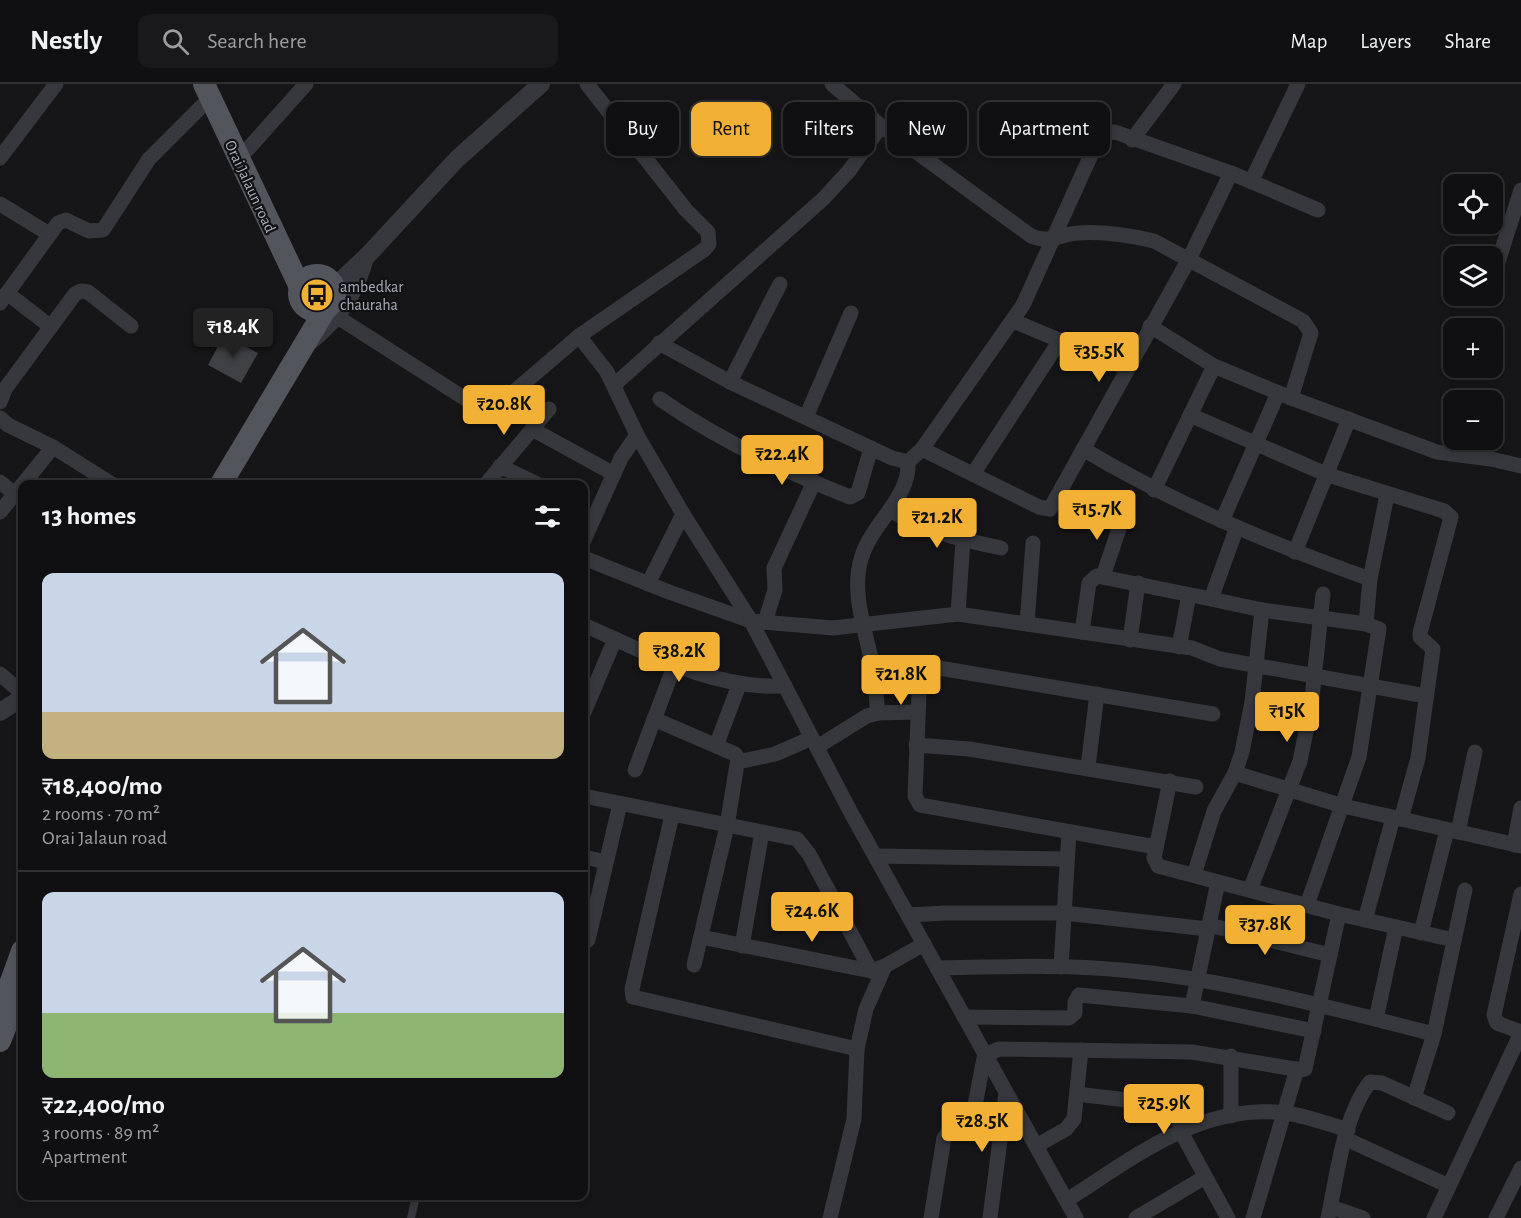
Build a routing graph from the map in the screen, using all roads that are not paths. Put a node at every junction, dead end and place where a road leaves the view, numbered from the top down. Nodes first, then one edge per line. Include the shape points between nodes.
1 (306, 84) edge
2 (541, 84) edge
3 (587, 84) edge
4 (832, 84) edge
5 (1174, 84) edge
6 (1298, 84) edge
7 (52, 85) edge
8 (210, 89) edge
9 (881, 126) junction
10 (1132, 140) junction
11 (247, 150) junction
12 (0, 158) edge
13 (1231, 173) junction
14 (1251, 182) junction
15 (1521, 190) edge
16 (0, 204) edge
17 (1318, 210) dead end
18 (49, 234) junction
19 (1050, 241) junction
20 (1503, 246) edge
21 (367, 256) junction
22 (1188, 259) junction
23 (780, 284) dead end
24 (335, 286) joint
25 (3, 298) edge
26 (316, 300) junction
27 (851, 313) dead end
28 (1013, 321) junction
29 (131, 326) dead end
30 (1150, 326) junction
31 (51, 327) junction
32 (579, 336) junction
33 (1059, 342) junction
34 (659, 343) junction
35 (1214, 366) junction
36 (1126, 368) junction
37 (730, 382) junction
38 (614, 385) junction
39 (2, 392) edge
40 (1284, 395) junction
41 (660, 399) dead end
42 (549, 409) dead end
43 (1190, 415) junction
44 (807, 417) junction
45 (0, 418) edge
46 (1349, 419) junction
47 (532, 429) junction
48 (638, 435) junction
49 (1255, 445) junction
50 (53, 447) junction
51 (871, 448) junction
52 (922, 449) junction
53 (1083, 449) junction
54 (908, 462) junction
55 (500, 466) junction
56 (1521, 466) edge
57 (614, 474) junction
58 (973, 474) junction
59 (1328, 475) junction
60 (26, 480) edge
61 (106, 480) edge
62 (214, 480) edge
63 (223, 480) edge
64 (489, 480) edge
65 (529, 480) edge
66 (814, 482) junction
67 (0, 483) edge
68 (18, 488) edge
69 (18, 490) edge
70 (1154, 490) junction
71 (1387, 495) junction
72 (589, 510) edge
73 (890, 510) junction
74 (0, 512) edge
75 (683, 514) junction
76 (1123, 517) dead end
77 (1222, 521) junction
78 (1237, 527) junction
79 (963, 540) junction
80 (1034, 543) dead end
81 (1001, 548) dead end
82 (1295, 552) junction
83 (588, 560) edge
84 (1103, 576) junction
85 (1370, 579) junction
86 (648, 584) junction
87 (1138, 584) junction
88 (1323, 594) dead end
89 (1189, 595) junction
90 (1211, 599) junction
91 (1262, 610) junction
92 (958, 614) junction
93 (1320, 618) junction
94 (758, 621) junction
95 (1027, 624) junction
96 (1366, 624) junction
97 (862, 626) junction
98 (588, 627) edge
99 (1082, 632) junction
100 (615, 639) junction
101 (1130, 640) junction
102 (1179, 647) junction
103 (675, 664) junction
104 (1256, 664) junction
105 (0, 674) edge
106 (1314, 676) junction
107 (739, 685) junction
108 (785, 686) junction
109 (1372, 687) junction
110 (18, 690) edge
111 (1097, 694) junction
112 (1426, 696) junction
113 (18, 701) edge
114 (588, 703) edge
115 (0, 712) edge
116 (917, 712) junction
117 (878, 713) junction
118 (1213, 714) dead end
119 (654, 720) junction
120 (814, 742) junction
121 (916, 745) junction
122 (716, 746) junction
123 (1475, 752) dead end
124 (738, 762) junction
125 (1088, 767) junction
126 (635, 770) dead end
127 (1235, 773) junction
128 (1170, 782) junction
129 (1196, 787) dead end
130 (1290, 790) junction
131 (588, 797) edge
132 (620, 804) junction
133 (1343, 806) junction
134 (1521, 808) edge
135 (672, 814) junction
136 (1397, 818) junction
137 (727, 826) junction
138 (1452, 831) junction
139 (762, 832) junction
140 (1069, 832) junction
141 (1518, 846) edge
142 (1156, 847) junction
143 (875, 856) junction
144 (588, 858) edge
145 (1067, 859) junction
146 (606, 862) junction
147 (1194, 875) junction
148 (1218, 882) junction
149 (1250, 890) junction
150 (1465, 890) dead end
151 (1521, 894) edge
152 (1307, 905) junction
153 (1064, 913) junction
154 (1339, 914) junction
155 (588, 915) edge
156 (908, 915) junction
157 (1365, 920) junction
158 (1208, 927) junction
159 (1396, 927) junction
160 (1518, 927) edge
161 (1421, 933) junction
162 (701, 937) junction
163 (588, 940) dead end
164 (1454, 940) junction
165 (924, 944) junction
166 (742, 946) junction
167 (1330, 956) junction
168 (18, 962) edge
169 (694, 965) dead end
170 (1061, 967) junction
171 (878, 968) junction
172 (937, 968) junction
173 (1197, 979) junction
174 (18, 996) edge
175 (1319, 1005) junction
176 (1192, 1006) junction
177 (0, 1012) edge
178 (964, 1017) junction
179 (1376, 1019) junction
180 (1314, 1031) junction
181 (1521, 1033) edge
182 (1434, 1034) junction
183 (0, 1041) edge
184 (857, 1049) junction
185 (1081, 1050) junction
186 (985, 1055) junction
187 (1231, 1056) junction
188 (1296, 1070) junction
189 (1006, 1093) junction
190 (1077, 1094) junction
191 (1414, 1098) junction
192 (1286, 1113) junction
193 (1448, 1113) dead end
194 (1231, 1116) junction
195 (1180, 1130) junction
196 (1347, 1135) junction
197 (1036, 1146) junction
198 (1521, 1168) edge
199 (1205, 1177) junction
200 (1449, 1186) junction
201 (415, 1200) edge
202 (1067, 1200) junction
203 (1329, 1213) edge
204 (411, 1218) edge
205 (831, 1218) edge
206 (931, 1218) edge
207 (990, 1218) edge
208 (1076, 1218) edge
209 (1136, 1218) edge
210 (1228, 1218) edge
211 (1253, 1218) edge
212 (1363, 1218) edge
213 (1434, 1218) edge
214 (1496, 1218) edge

1 - 11 street
2 - 21 street via 457,159
3 - 32 street via 710,238 705,249
4 - 9 street
5 - 10 street
6 - 14 street
7 - 12 street
8 - 11 main road, Orai Jalaun road
8 - 18 street via 149,159 103,230 89,231 66,220
8 - 26 main road, Orai Jalaun road
9 - 19 street via 1005,219 1031,236
9 - 34 street via 823,199
10 - 13 street
10 - 19 street via 1115,132 1101,133
11 - 26 main road, Orai Jalaun road
13 - 14 street
13 - 22 street
14 - 17 street
15 - 20 street
16 - 18 street
18 - 25 street
19 - 22 street via 1074,233 1131,235
19 - 28 street
21 - 24 street
21 - 26 street via 362,276
22 - 30 street
22 - 40 street via 1309,326 1310,341
23 - 37 street
24 - 26 main road via 335,297
25 - 31 street
26 - 32 street via 447,389 485,410 501,405
26 - 62 main road via 291,353
26 - 63 main road via 306,346
27 - 44 street
28 - 33 street
28 - 52 street
29 - 31 street via 81,291
30 - 35 street
30 - 36 street
31 - 39 street
32 - 38 street
33 - 36 street
33 - 58 street
34 - 37 street
34 - 38 street
35 - 40 street
35 - 43 street
36 - 53 street
37 - 44 street
38 - 48 street
40 - 46 street
40 - 49 street
41 - 66 street via 720,437
42 - 47 street
43 - 49 street
43 - 70 street
44 - 51 street
45 - 50 street
46 - 56 street via 1437,452
46 - 59 street
47 - 55 street
47 - 57 street
48 - 57 street
48 - 75 street
49 - 59 street
49 - 77 street
50 - 60 street
50 - 61 street
51 - 54 street
51 - 66 street via 854,496
52 - 54 street
52 - 58 street
53 - 58 street via 1050,509
53 - 70 street
54 - 73 street via 907,478
55 - 64 street
55 - 65 street
57 - 72 street
59 - 71 street
59 - 82 street
66 - 94 street via 774,568 775,591
67 - 68 street
69 - 74 street
70 - 77 street
71 - 85 street
71 - 112 street via 1444,511 1450,517 1420,633 1433,649
73 - 79 street via 904,519
73 - 97 street via 869,538 861,560 858,576
75 - 86 street
75 - 94 street
76 - 84 street
77 - 78 street
78 - 82 street
78 - 90 street
79 - 81 street
79 - 92 street
80 - 95 street
82 - 85 street
83 - 86 street
84 - 87 street
84 - 99 street via 1091,579 1089,584
85 - 96 street
86 - 94 street
87 - 89 street
87 - 101 street
88 - 93 street
89 - 90 street
89 - 102 street
90 - 91 street
91 - 93 street
91 - 104 street
92 - 95 street
92 - 97 street
93 - 96 street
93 - 106 street
94 - 97 street via 833,628
94 - 108 street
95 - 99 street
96 - 109 street via 1379,629
97 - 117 street
98 - 100 street
99 - 101 street
100 - 103 street
100 - 114 street
101 - 102 street
102 - 104 street
103 - 107 street
103 - 119 street
104 - 106 street
104 - 127 street via 1249,718
105 - 110 street
106 - 109 street
106 - 130 street via 1305,735
107 - 108 street
107 - 122 street
108 - 120 street
109 - 112 street
109 - 133 street via 1359,757
111 - 116 street via 925,667 920,668
111 - 118 street
111 - 125 street
112 - 136 street via 1419,758
113 - 115 street
116 - 117 street
116 - 121 street
117 - 120 street
119 - 122 street
119 - 126 street
120 - 124 street
120 - 143 street
121 - 125 street
121 - 140 street via 915,796 920,805
122 - 124 street via 735,754
123 - 138 street
124 - 137 street
125 - 128 street
127 - 130 street
127 - 147 street via 1214,811
128 - 129 street
128 - 142 street
130 - 133 street
130 - 149 street
131 - 132 street
132 - 135 street
132 - 146 street
133 - 136 street
133 - 152 street
134 - 141 street
135 - 137 street
135 - 184 street via 633,997
136 - 138 street
136 - 157 street
137 - 139 street
137 - 162 street
138 - 141 street
138 - 161 street
139 - 166 street
139 - 171 street via 792,837 802,843
140 - 142 street
140 - 145 street
142 - 147 street via 1155,864
143 - 145 street
143 - 156 street
144 - 146 street
145 - 153 street
146 - 155 street
147 - 148 street
148 - 149 street
148 - 158 street
149 - 152 street
150 - 164 street
151 - 160 street
152 - 154 street
153 - 156 street
153 - 158 street
153 - 170 street
154 - 157 street
154 - 167 street
155 - 163 street
156 - 165 street
157 - 159 street
158 - 167 street
158 - 173 street
159 - 161 street
159 - 179 street
160 - 181 street via 1494,1015 1497,1023
161 - 164 street
162 - 166 street
162 - 169 street
164 - 182 street
165 - 171 street
165 - 172 street
166 - 171 street
167 - 175 street
168 - 177 main road
170 - 172 street
170 - 173 street
171 - 184 street
172 - 178 street
173 - 175 street
173 - 176 street
174 - 183 main road
175 - 179 street
175 - 180 street
176 - 178 street via 1079,995 1075,1012 1069,1018
176 - 180 street
178 - 186 street
179 - 182 street
180 - 188 street via 1307,1065
181 - 200 street
182 - 191 street
184 - 205 street via 854,1119
185 - 186 street via 999,1049
185 - 187 street
185 - 190 street
186 - 189 street
186 - 206 street via 970,1132 948,1133 944,1138
187 - 188 street
187 - 194 street
188 - 192 street
189 - 197 street
189 - 207 street
190 - 195 street via 1177,1106
190 - 197 street via 1071,1125
191 - 193 street
191 - 196 street via 1382,1083 1370,1082
192 - 194 street
192 - 196 street
192 - 211 street
194 - 195 street
195 - 199 street
195 - 202 street
196 - 200 street
196 - 203 street
197 - 202 street
198 - 214 street
199 - 209 street
199 - 210 street
200 - 213 street
201 - 204 lane
202 - 208 street
203 - 212 street

